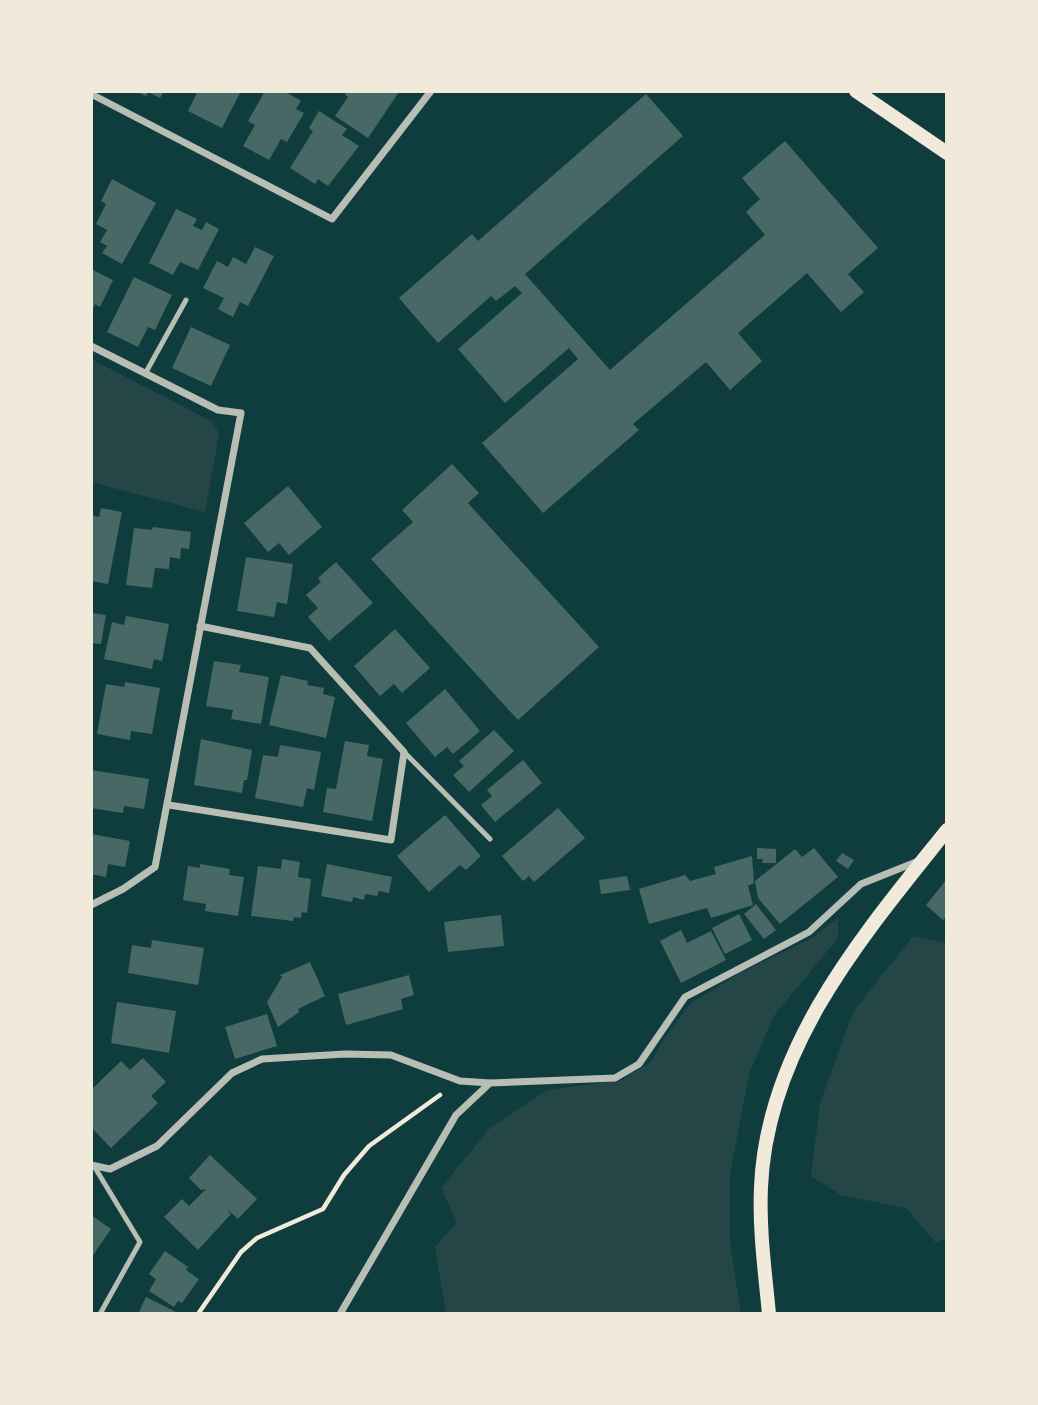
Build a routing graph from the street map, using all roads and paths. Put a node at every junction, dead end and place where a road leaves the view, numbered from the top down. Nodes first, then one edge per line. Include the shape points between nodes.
1 (856, 91) edge
2 (426, 93) edge
3 (91, 94) edge
4 (947, 153) edge
5 (186, 300) dead end
6 (91, 346) edge
7 (145, 375) junction
8 (200, 626) junction
9 (404, 752) junction
10 (169, 805) junction
11 (947, 830) edge
12 (490, 839) dead end
13 (923, 859) junction
14 (91, 905) edge
15 (460, 1081) junction
16 (490, 1083) junction
17 (93, 1166) edge
18 (100, 1314) edge
19 (198, 1314) edge
20 (340, 1314) edge
21 (769, 1314) edge

1 - 4 main road
2 - 3 street via 332,219
5 - 7 lane
6 - 7 street
7 - 8 street via 218,410 241,413
8 - 9 street via 310,648
8 - 10 street
9 - 10 street via 391,840
9 - 12 lane
10 - 14 street via 155,867
11 - 13 main road
13 - 16 street via 862,884 809,932 685,997 639,1064 615,1078
13 - 21 main road via 838,972 800,1037 774,1113 761,1185
15 - 16 street
15 - 17 street via 391,1055 262,1059 232,1073 157,1146 110,1169
15 - 19 path via 369,1146 323,1209 249,1245
16 - 20 street via 456,1115
17 - 18 lane via 141,1242

